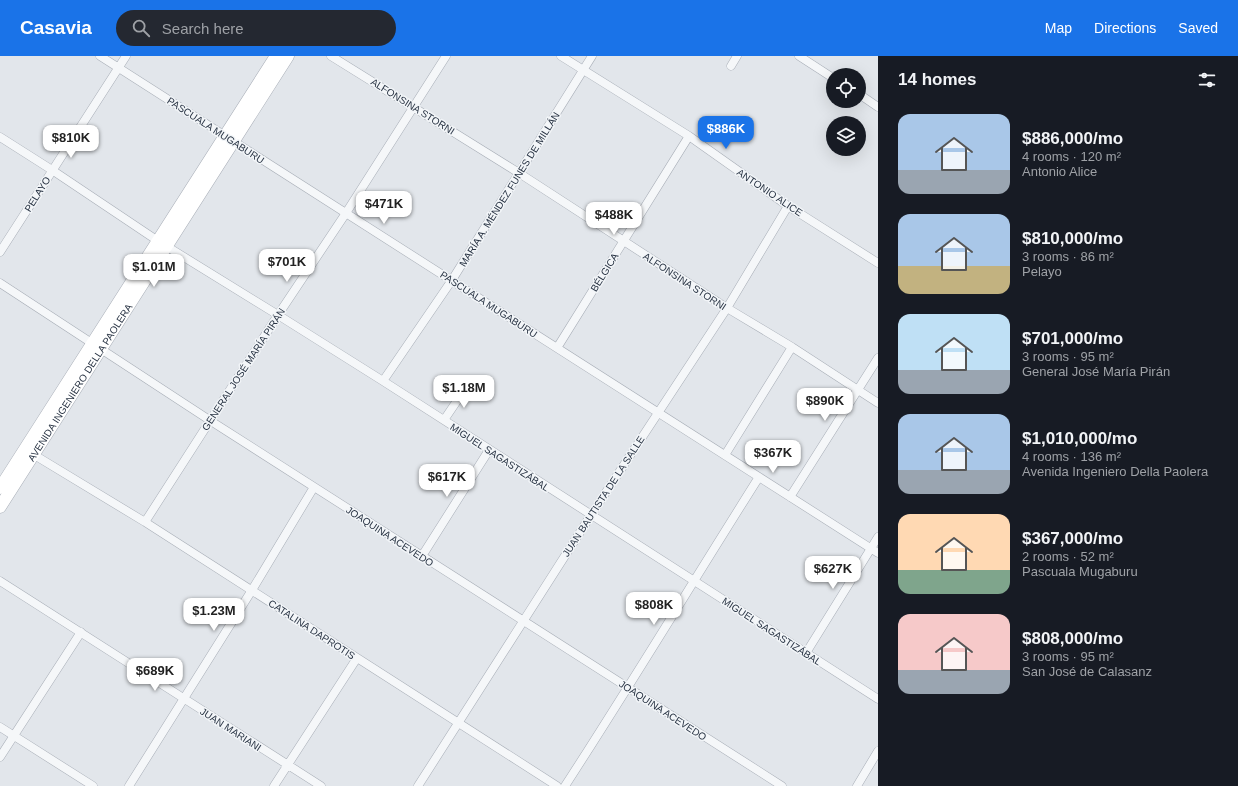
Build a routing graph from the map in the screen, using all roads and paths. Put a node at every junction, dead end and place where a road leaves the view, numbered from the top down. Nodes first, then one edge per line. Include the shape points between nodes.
1 (100, 56) edge
2 (126, 56) edge
3 (276, 56) edge
4 (288, 56) edge
5 (331, 56) edge
6 (446, 56) edge
7 (561, 56) edge
8 (592, 56) edge
9 (737, 56) edge
10 (800, 56) edge
11 (731, 66) dead end
12 (118, 68) junction
13 (583, 71) junction
14 (826, 73) edge
15 (866, 98) edge
16 (878, 106) edge
17 (414, 107) junction
18 (689, 136) junction
19 (0, 137) edge
20 (229, 139) junction
21 (52, 170) junction
22 (519, 174) junction
23 (788, 206) junction
24 (346, 213) junction
25 (623, 241) junction
26 (162, 244) junction
27 (0, 252) edge
28 (878, 263) edge
29 (452, 280) junction
30 (0, 283) edge
31 (727, 308) junction
32 (278, 315) junction
33 (96, 346) junction
34 (792, 347) junction
35 (557, 348) junction
36 (878, 358) edge
37 (383, 381) junction
38 (467, 386) dead end
39 (858, 390) junction
40 (878, 403) edge
41 (658, 412) junction
42 (444, 420) junction
43 (210, 421) junction
44 (489, 450) junction
45 (29, 452) junction
46 (725, 455) junction
47 (759, 477) junction
48 (314, 487) junction
49 (0, 488) edge
50 (790, 497) junction
51 (0, 507) edge
52 (591, 515) junction
53 (145, 522) junction
54 (878, 537) edge
55 (874, 551) edge
56 (422, 556) junction
57 (0, 581) edge
58 (694, 581) junction
59 (252, 590) junction
60 (523, 621) junction
61 (81, 632) junction
62 (806, 653) junction
63 (357, 658) junction
64 (628, 688) junction
65 (184, 698) junction
66 (878, 699) edge
67 (458, 722) junction
68 (0, 727) edge
69 (14, 736) junction
70 (878, 751) edge
71 (0, 757) edge
72 (288, 765) junction
73 (93, 786) edge
74 (129, 786) edge
75 (274, 786) edge
76 (321, 786) edge
77 (418, 786) edge
78 (557, 786) edge
79 (565, 786) edge
80 (782, 786) edge
81 (857, 786) edge

1 - 12 street, PASCUALA MUGABURU
2 - 12 street, PELAYO
3 - 20 main road, AVENIDA INGENIERO DELLA PAOLERA
4 - 20 main road, AVENIDA INGENIERO DELLA PAOLERA
5 - 17 street, ALFONSINA STORNI
6 - 17 street, GENERAL JOSÉ MARÍA PIRÁN
7 - 13 street, ANTONIO ALICE
8 - 13 street, MARÍA A. MÉNDEZ FUNES DE MILLÁN
9 - 11 street
10 - 14 street
12 - 20 street, PASCUALA MUGABURU
12 - 21 street, PELAYO
13 - 18 street, ANTONIO ALICE
13 - 22 street, MARÍA A. MÉNDEZ FUNES DE MILLÁN
15 - 16 street
17 - 22 street, ALFONSINA STORNI
17 - 24 street, GENERAL JOSÉ MARÍA PIRÁN
18 - 23 street, ANTONIO ALICE
18 - 25 street, BÉLGICA
19 - 21 street, MIGUEL SAGASTIZÁBAL
20 - 24 street, PASCUALA MUGABURU
20 - 26 main road, AVENIDA INGENIERO DELLA PAOLERA
21 - 26 street, MIGUEL SAGASTIZÁBAL
21 - 27 street, PELAYO
22 - 25 street, ALFONSINA STORNI
22 - 29 street, MARÍA A. MÉNDEZ FUNES DE MILLÁN
23 - 28 street, ANTONIO ALICE
23 - 31 street, JUAN BAUTISTA DE LA SALLE
24 - 29 street, PASCUALA MUGABURU
24 - 32 street, GENERAL JOSÉ MARÍA PIRÁN
25 - 31 street, ALFONSINA STORNI
25 - 35 street, BÉLGICA
26 - 32 street, MIGUEL SAGASTIZÁBAL
26 - 33 main road, AVENIDA INGENIERO DELLA PAOLERA
29 - 35 street, PASCUALA MUGABURU
29 - 37 street, MARÍA A. MÉNDEZ FUNES DE MILLÁN
30 - 33 street, JOAQUINA ACEVEDO
31 - 34 street, ALFONSINA STORNI
31 - 41 street, JUAN BAUTISTA DE LA SALLE
32 - 37 street, MIGUEL SAGASTIZÁBAL
32 - 43 street, GENERAL JOSÉ MARÍA PIRÁN
33 - 43 street, JOAQUINA ACEVEDO
33 - 45 main road, AVENIDA INGENIERO DELLA PAOLERA
34 - 39 street, ALFONSINA STORNI
34 - 46 street
35 - 41 street, PASCUALA MUGABURU
36 - 39 street
37 - 42 street, MIGUEL SAGASTIZÁBAL
38 - 42 street
39 - 40 street, ALFONSINA STORNI
39 - 50 street
41 - 46 street, PASCUALA MUGABURU
41 - 52 street, JUAN BAUTISTA DE LA SALLE
42 - 44 street, MIGUEL SAGASTIZÁBAL
43 - 48 street, JOAQUINA ACEVEDO
43 - 53 street, GENERAL JOSÉ MARÍA PIRÁN
44 - 52 street, MIGUEL SAGASTIZÁBAL
44 - 56 street
45 - 49 main road, AVENIDA INGENIERO DELLA PAOLERA
45 - 51 main road, AVENIDA INGENIERO DELLA PAOLERA
45 - 53 street, CATALINA DAPROTIS
46 - 47 street, PASCUALA MUGABURU
47 - 50 street, PASCUALA MUGABURU
47 - 58 street
48 - 56 street, JOAQUINA ACEVEDO
48 - 59 street
50 - 55 street, PASCUALA MUGABURU
52 - 58 street, MIGUEL SAGASTIZÁBAL
52 - 60 street, JUAN BAUTISTA DE LA SALLE
53 - 59 street, CATALINA DAPROTIS
54 - 55 street
55 - 62 street
56 - 60 street, JOAQUINA ACEVEDO
57 - 61 street, JUAN MARIANI
58 - 62 street, MIGUEL SAGASTIZÁBAL
58 - 64 street
59 - 63 street, CATALINA DAPROTIS
59 - 65 street
60 - 64 street, JOAQUINA ACEVEDO
60 - 67 street, JUAN BAUTISTA DE LA SALLE
61 - 65 street, JUAN MARIANI
61 - 69 street
62 - 66 street, MIGUEL SAGASTIZÁBAL
63 - 67 street, CATALINA DAPROTIS
63 - 72 street
64 - 79 street
64 - 80 street, JOAQUINA ACEVEDO
65 - 72 street, JUAN MARIANI
65 - 74 street
67 - 77 street, JUAN BAUTISTA DE LA SALLE
67 - 78 street, CATALINA DAPROTIS
68 - 69 street
69 - 71 street
69 - 73 street
70 - 81 street
72 - 75 street
72 - 76 street, JUAN MARIANI

